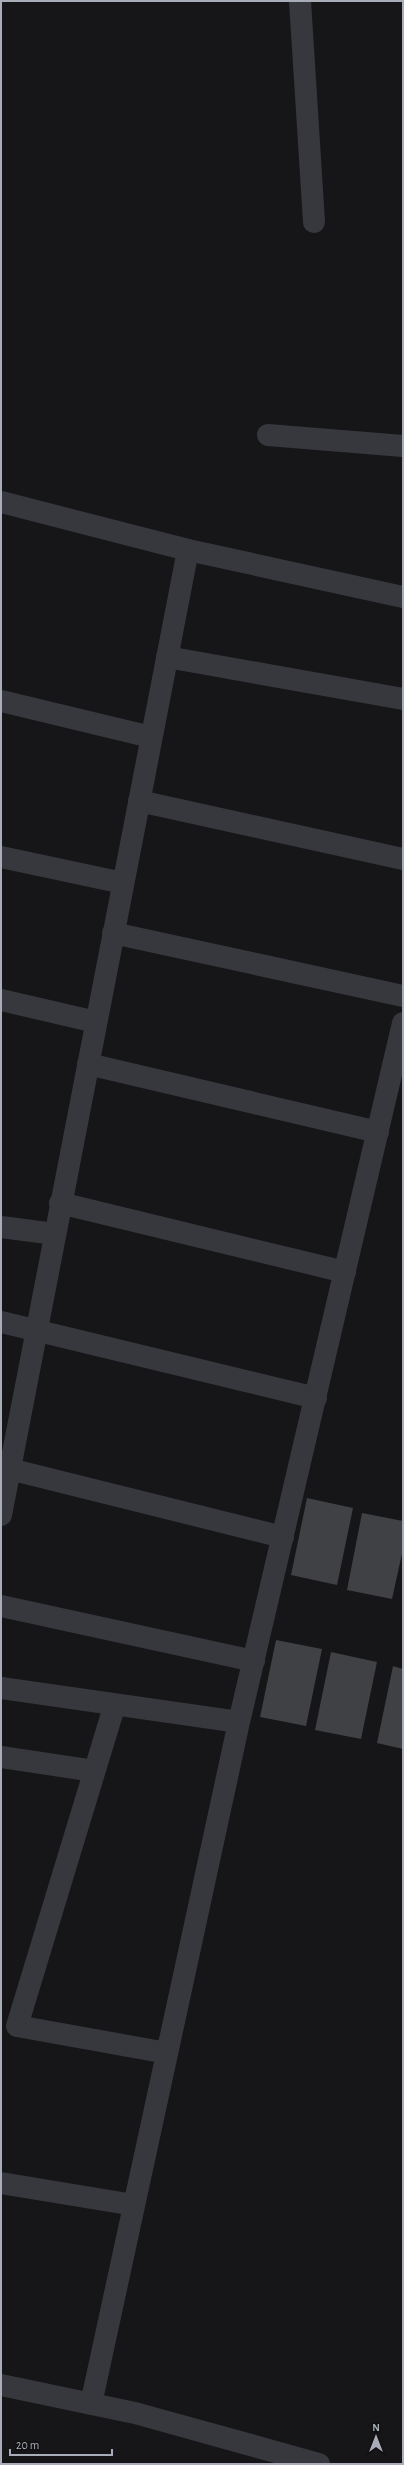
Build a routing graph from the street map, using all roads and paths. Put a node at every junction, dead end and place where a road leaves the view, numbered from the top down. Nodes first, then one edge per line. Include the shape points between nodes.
1 (300, 1) edge
2 (314, 222) dead end
3 (268, 435) dead end
4 (403, 446) edge
5 (1, 502) edge
6 (188, 550) junction
7 (403, 597) edge
8 (167, 657) junction
9 (403, 699) edge
10 (1, 701) edge
11 (151, 737) junction
12 (139, 801) junction
13 (1, 857) edge
14 (403, 859) edge
15 (123, 883) junction
16 (113, 933) junction
17 (403, 996) edge
18 (1, 1000) edge
19 (96, 1022) junction
20 (403, 1023) edge
21 (88, 1064) junction
22 (378, 1132) junction
23 (60, 1203) junction
24 (1, 1227) edge
25 (55, 1234) junction
26 (345, 1272) junction
27 (1, 1322) edge
28 (35, 1331) junction
29 (316, 1398) junction
30 (5, 1468) edge
31 (1, 1515) edge
32 (283, 1537) junction
33 (1, 1606) edge
34 (254, 1661) junction
35 (1, 1688) edge
36 (114, 1704) junction
37 (239, 1722) junction
38 (1, 1757) edge
39 (94, 1772) junction
40 (167, 2053) junction
41 (1, 2182) edge
42 (134, 2205) junction
43 (1, 2385) edge
44 (91, 2404) junction
45 (319, 2464) edge

1 - 2 street
3 - 4 street
5 - 6 street
6 - 7 street
6 - 8 street
8 - 9 street
8 - 11 street
10 - 11 street
11 - 12 street
12 - 14 street
12 - 15 street
13 - 15 street
15 - 16 street
16 - 17 street
16 - 19 street
18 - 19 street
19 - 21 street
20 - 22 street
21 - 22 street
21 - 23 street
22 - 26 street
23 - 25 street
23 - 26 street
24 - 25 street
25 - 28 street
26 - 29 street
27 - 28 street
28 - 29 street
28 - 30 street
29 - 32 street
30 - 31 street
30 - 32 street
32 - 34 street
33 - 34 street
34 - 37 street
35 - 36 street
36 - 37 street
36 - 39 street
37 - 40 street
38 - 39 street
39 - 40 street via 17,2026
40 - 42 street
41 - 42 street
42 - 44 street
43 - 44 street
44 - 45 street via 135,2413

